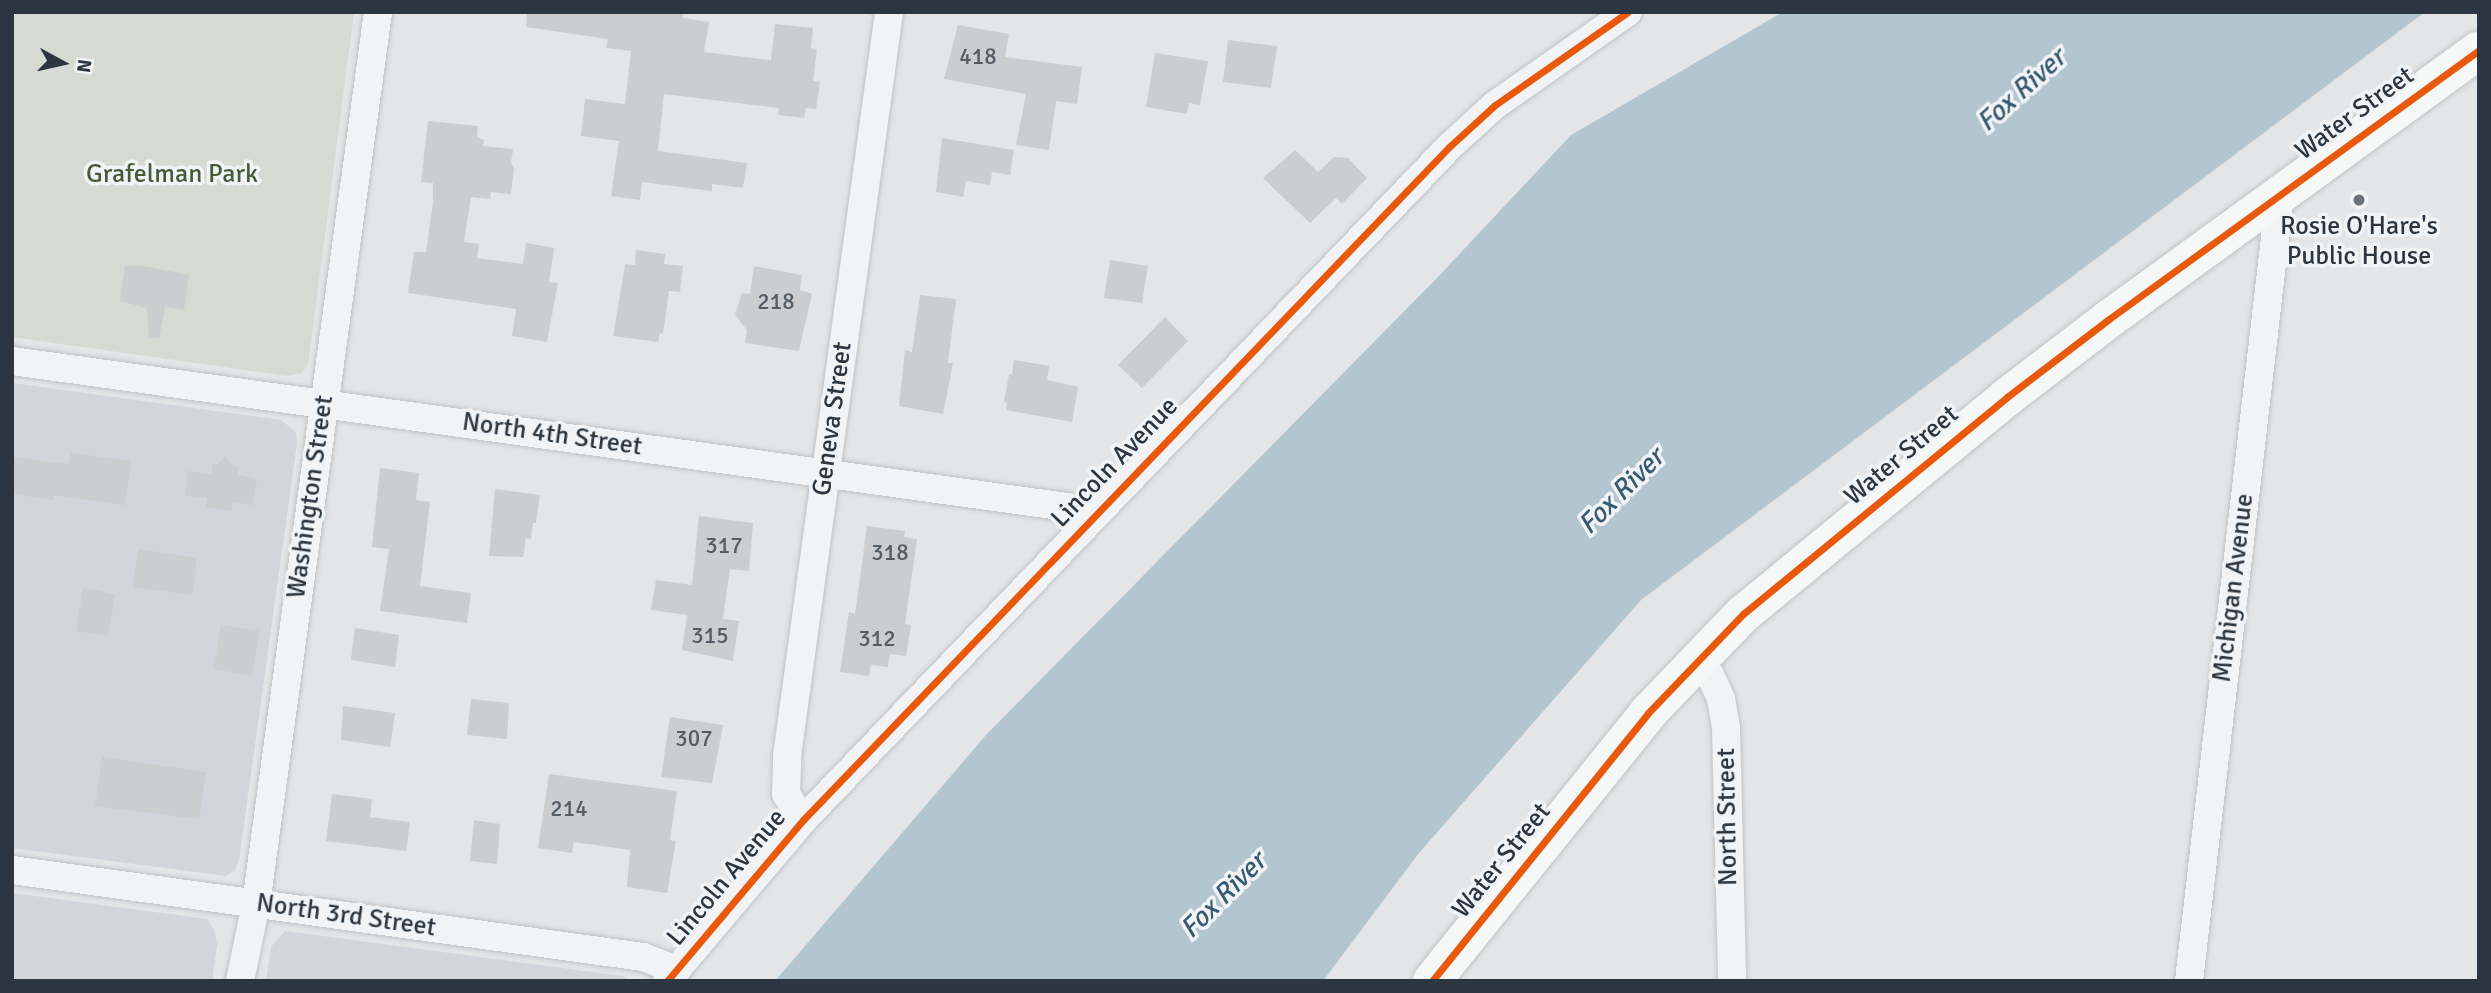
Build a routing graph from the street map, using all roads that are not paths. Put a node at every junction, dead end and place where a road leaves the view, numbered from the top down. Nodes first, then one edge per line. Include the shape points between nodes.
1 (378, 12) edge
2 (889, 12) edge
3 (1628, 12) edge
4 (2479, 50) edge
5 (2280, 195) junction
6 (12, 362) edge
7 (324, 404) junction
8 (826, 472) junction
9 (1086, 522) junction
10 (1697, 660) junction
11 (803, 820) junction
12 (12, 870) edge
13 (256, 904) junction
14 (672, 975) edge
15 (240, 981) edge
16 (1432, 981) edge
17 (1732, 981) edge
18 (2189, 981) edge

1 - 7 street, Washington Street
2 - 8 street, Geneva Street
3 - 9 street, Lincoln Avenue via 1528,81 1449,147
4 - 5 street, Water Street
5 - 10 street, Water Street via 2007,397 1743,614
5 - 18 street, Michigan Avenue
6 - 7 street, North 4th Street
7 - 8 street, North 4th Street
7 - 13 street, Washington Street
8 - 9 street, North 4th Street via 1067,507
8 - 11 street, Geneva Street via 785,770 787,798
9 - 11 street, Lincoln Avenue
10 - 16 street, Water Street via 1648,713
10 - 17 street, North Street via 1721,699 1726,728
11 - 14 street, Lincoln Avenue
12 - 13 street, North 3rd Street
13 - 14 street, North 3rd Street via 643,957
13 - 15 street, Washington Street

